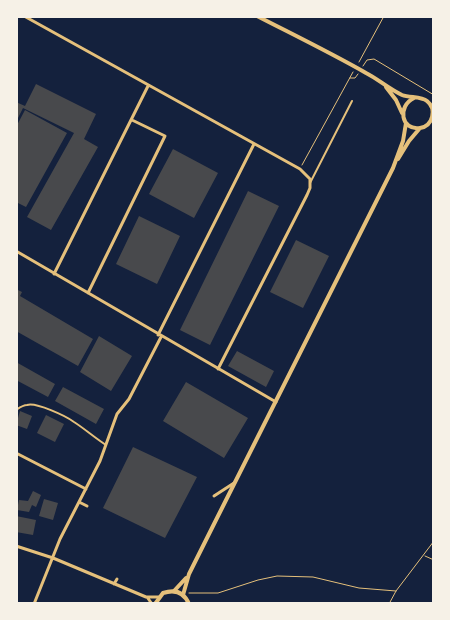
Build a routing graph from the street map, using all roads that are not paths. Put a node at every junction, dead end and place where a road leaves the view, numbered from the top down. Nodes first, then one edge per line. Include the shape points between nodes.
1 (24, 16) edge
2 (257, 16) edge
3 (385, 85) junction
4 (148, 86) junction
5 (414, 98) junction
6 (352, 101) dead end
7 (433, 110) edge
8 (403, 114) junction
9 (132, 120) junction
10 (406, 123) junction
11 (431, 123) edge
12 (420, 128) junction
13 (254, 144) junction
14 (392, 168) junction
15 (310, 183) junction
16 (16, 251) edge
17 (54, 274) junction
18 (88, 293) junction
19 (160, 336) junction
20 (218, 369) junction
21 (276, 402) junction
22 (16, 410) edge
23 (106, 445) junction
24 (16, 453) edge
25 (234, 482) junction
26 (86, 489) junction
27 (214, 496) dead end
28 (79, 502) junction
29 (87, 506) dead end
30 (16, 546) edge
31 (53, 558) junction
32 (189, 574) junction
33 (117, 579) dead end
34 (114, 584) junction
35 (174, 591) junction
36 (183, 594) junction
37 (146, 597) junction
38 (159, 597) junction
39 (34, 604) edge
40 (153, 604) edge
41 (189, 604) edge

1 - 4 street
2 - 3 street
3 - 5 street
3 - 8 street
4 - 9 street
4 - 13 street
5 - 7 street via 424,99
5 - 8 street via 406,104
6 - 15 lane
7 - 11 street
8 - 10 street
9 - 17 street
9 - 18 street via 165,136
10 - 12 street
10 - 14 street via 403,142
11 - 12 street
12 - 14 street
13 - 15 street via 300,169 307,174
13 - 19 street
14 - 21 street
15 - 20 street via 307,195
16 - 17 street
17 - 18 street
18 - 19 street
19 - 20 street
19 - 23 street via 130,399 117,414
20 - 21 street
21 - 25 street
22 - 23 lane via 32,404 48,410 73,421
23 - 26 street
24 - 26 street
25 - 27 street
25 - 32 street
26 - 28 street
28 - 29 street
28 - 31 street
30 - 31 street
31 - 34 street
31 - 39 street
32 - 35 street
32 - 36 street
33 - 34 street
34 - 37 street
35 - 36 street
35 - 38 street
36 - 41 street
37 - 38 street
37 - 40 street
38 - 40 street

